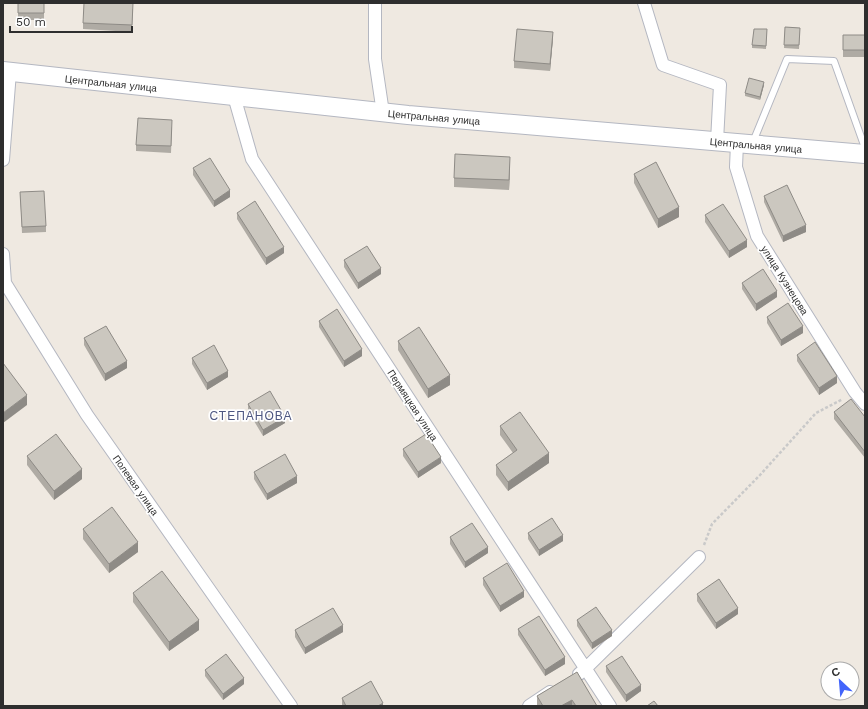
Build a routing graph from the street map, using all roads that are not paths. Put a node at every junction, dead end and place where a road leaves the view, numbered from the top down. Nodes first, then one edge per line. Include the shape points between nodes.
1 (375, 3) edge
2 (644, 3) edge
3 (6, 72) edge
4 (234, 96) junction
5 (383, 113) junction
6 (717, 141) junction
7 (744, 144) junction
8 (865, 148) edge
9 (865, 154) edge
10 (3, 160) edge
11 (3, 254) edge
12 (865, 404) edge
13 (700, 557) road end
14 (585, 669) junction
15 (290, 706) edge
16 (529, 706) edge
17 (610, 706) edge

1 - 5 street via 375,59
2 - 6 street via 663,65 720,85
3 - 4 main road, Центральная улица
3 - 10 street
4 - 5 main road, Центральная улица
4 - 14 street, Пермяцкая улица via 252,159
5 - 6 main road, Центральная улица
6 - 7 main road, Центральная улица
7 - 8 lane via 787,59 834,61
7 - 9 main road, Центральная улица
7 - 12 street, улица Кузнецова via 736,167 757,236
11 - 15 street, Полевая улица via 4,283 87,416
13 - 14 street
14 - 16 street
14 - 17 street, Пермяцкая улица

